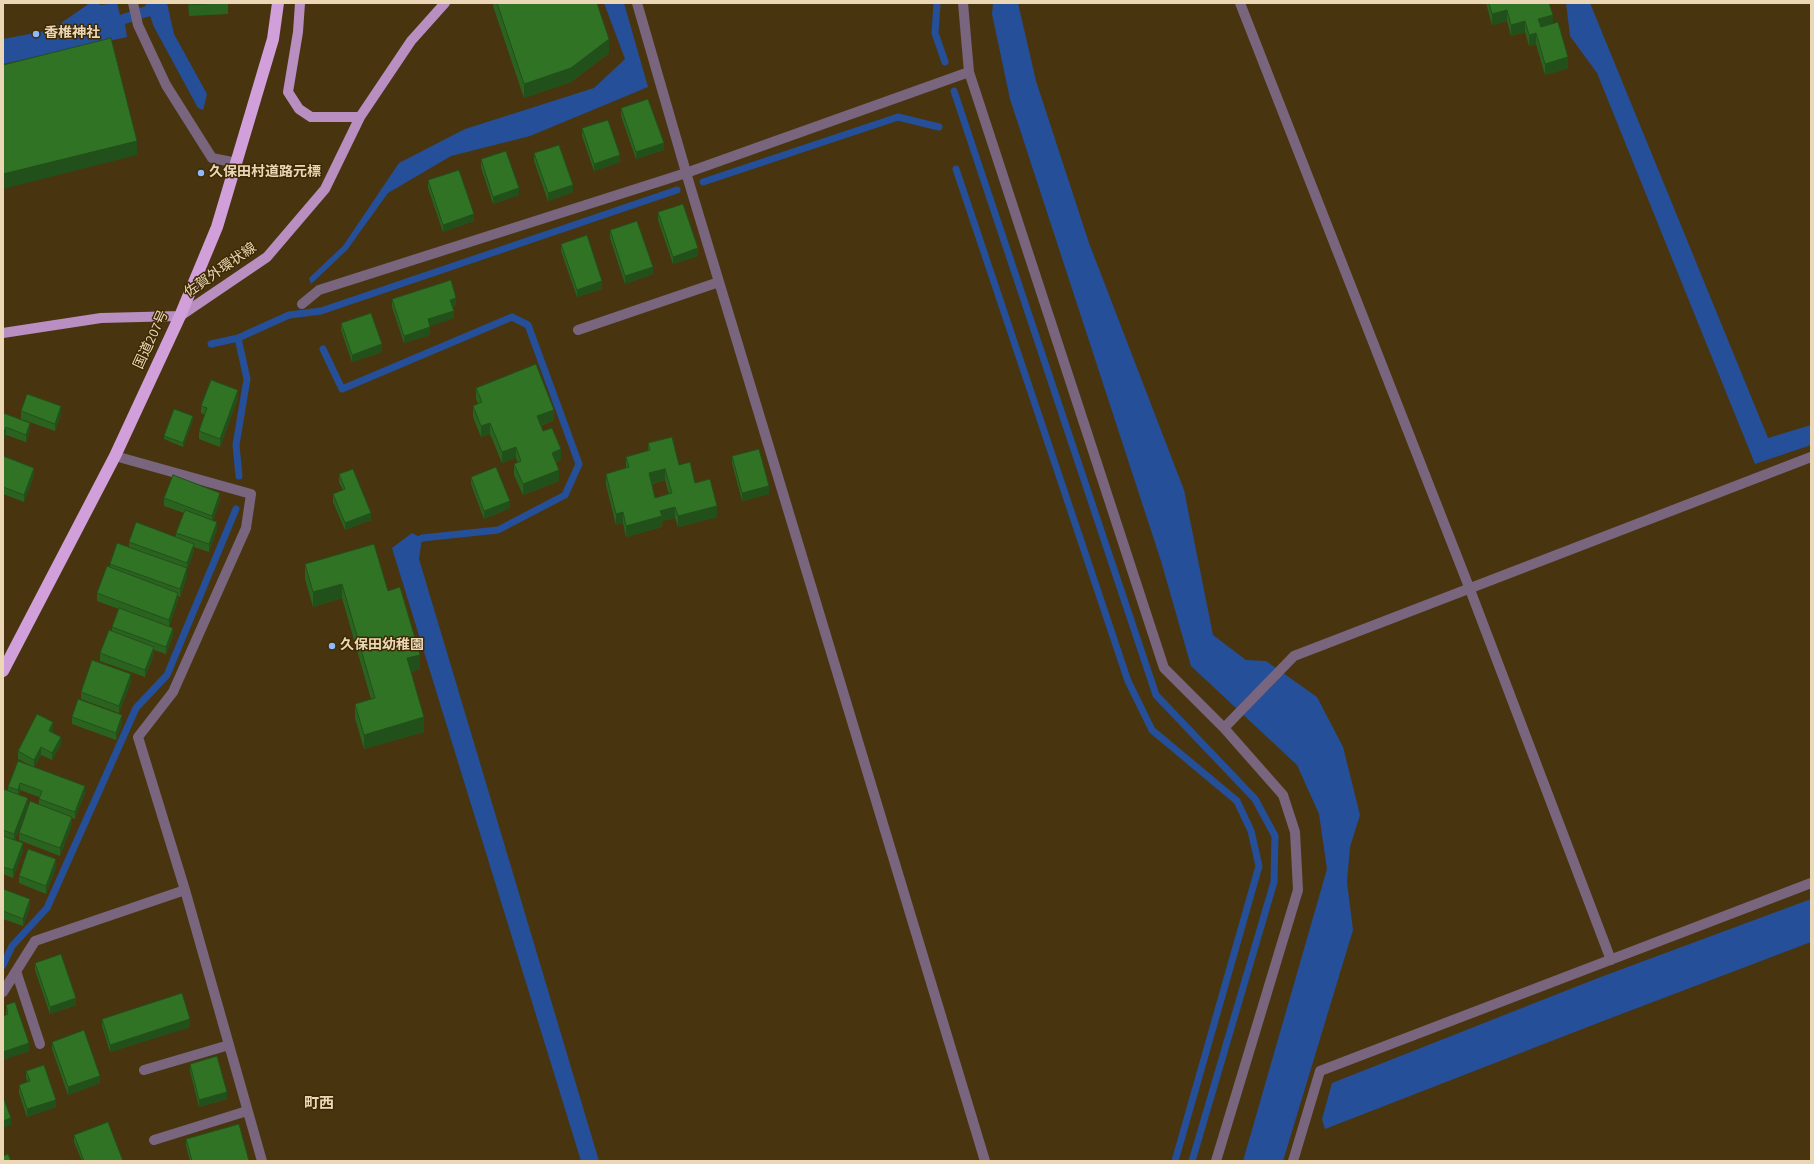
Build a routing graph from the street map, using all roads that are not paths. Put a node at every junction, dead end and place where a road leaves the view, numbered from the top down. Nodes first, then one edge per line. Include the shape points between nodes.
1 (278, 3) edge
2 (300, 3) edge
3 (445, 3) edge
4 (637, 3) edge
5 (963, 3) edge
6 (1240, 3) edge
7 (133, 4) edge
8 (969, 72) junction
9 (360, 117) junction
10 (237, 163) junction
11 (686, 173) junction
12 (719, 282) junction
13 (302, 304) dead end
14 (180, 316) junction
15 (578, 330) dead end
16 (3, 333) edge
17 (115, 456) junction
18 (1811, 458) edge
19 (1469, 587) junction
20 (3, 671) edge
21 (1224, 728) junction
22 (1811, 883) edge
23 (185, 890) junction
24 (1610, 960) junction
25 (16, 971) junction
26 (3, 992) edge
27 (40, 1044) dead end
28 (229, 1045) junction
29 (144, 1070) dead end
30 (247, 1111) junction
31 (154, 1140) dead end
32 (262, 1161) edge
33 (985, 1161) edge
34 (1216, 1161) edge
35 (1293, 1161) edge

1 - 10 highway, 国道207号 via 273,39
2 - 9 main road via 288,92 299,109 310,117
3 - 9 main road, 佐賀外環状線 via 411,41
4 - 11 street
5 - 8 street
6 - 19 street
7 - 10 street via 138,25 166,84 212,158
8 - 11 street
8 - 21 street via 1164,668
9 - 14 main road, 佐賀外環状線 via 325,189 266,257
10 - 14 highway, 国道207号 via 219,222
11 - 12 street
11 - 13 street via 319,290
12 - 15 street
12 - 33 street
14 - 16 main road, 佐賀外環状線 via 101,318
14 - 17 highway, 国道207号
17 - 20 highway, 国道207号
17 - 23 street via 251,494 246,528 173,692 138,737
18 - 19 street
19 - 21 street via 1294,656
19 - 24 street
21 - 34 street via 1283,795 1295,832 1298,890
22 - 24 street
23 - 25 street via 35,941
23 - 28 street
24 - 35 street via 1320,1071
25 - 26 street
25 - 27 street
28 - 29 street
28 - 30 street
30 - 31 street
30 - 32 street

